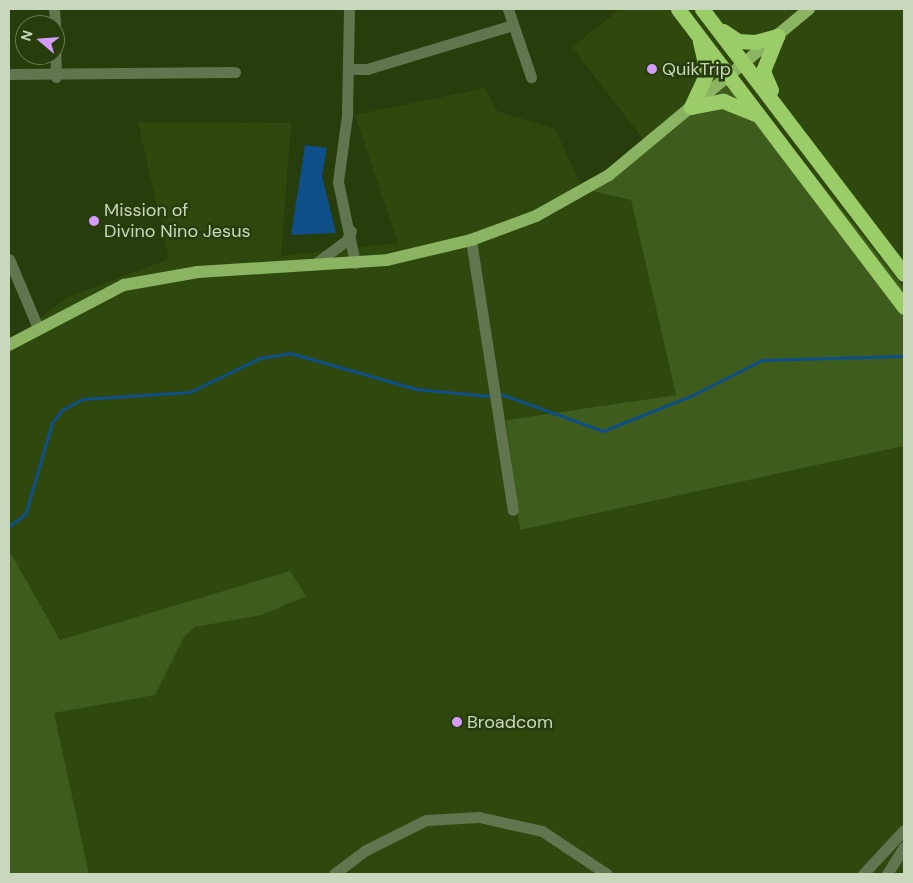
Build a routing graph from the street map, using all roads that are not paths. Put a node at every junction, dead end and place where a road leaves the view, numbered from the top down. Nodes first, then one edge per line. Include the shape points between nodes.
1 (349, 9) edge
2 (508, 9) edge
3 (678, 9) edge
4 (702, 9) edge
5 (809, 9) edge
6 (714, 24) junction
7 (513, 25) junction
8 (694, 28) junction
9 (777, 36) junction
10 (744, 64) junction
11 (56, 65) edge
12 (348, 69) junction
13 (235, 72) dead end
14 (9, 74) edge
15 (731, 75) junction
16 (56, 77) junction
17 (531, 77) dead end
18 (691, 107) junction
19 (761, 116) junction
20 (783, 116) junction
21 (351, 231) junction
22 (471, 240) junction
23 (9, 259) edge
24 (355, 263) junction
25 (315, 264) junction
26 (904, 274) edge
27 (904, 307) edge
28 (38, 328) junction
29 (9, 345) edge
30 (513, 510) dead end
31 (904, 830) edge
32 (904, 847) edge
33 (334, 874) edge
34 (607, 874) edge
35 (863, 874) edge
36 (887, 874) edge

1 - 12 street
2 - 7 street
3 - 8 highway
4 - 6 highway
5 - 9 main road
6 - 9 highway via 738,41 755,42
6 - 10 highway
7 - 12 street via 367,69
7 - 17 street
8 - 15 highway
8 - 18 highway via 706,72
9 - 10 main road
9 - 20 highway via 763,71
10 - 15 main road
10 - 20 highway
11 - 16 street
12 - 21 street via 338,182
13 - 16 street
14 - 16 street
15 - 18 main road
15 - 19 highway
18 - 19 highway via 723,101
18 - 22 main road via 602,179 564,203
19 - 27 highway
20 - 26 highway
21 - 24 street
21 - 25 street via 336,251
22 - 24 main road
22 - 30 street
23 - 28 street
24 - 25 main road
25 - 28 main road via 198,272 124,286
28 - 29 main road
31 - 35 street
32 - 36 street
33 - 34 street via 366,850 426,820 479,817 542,831

